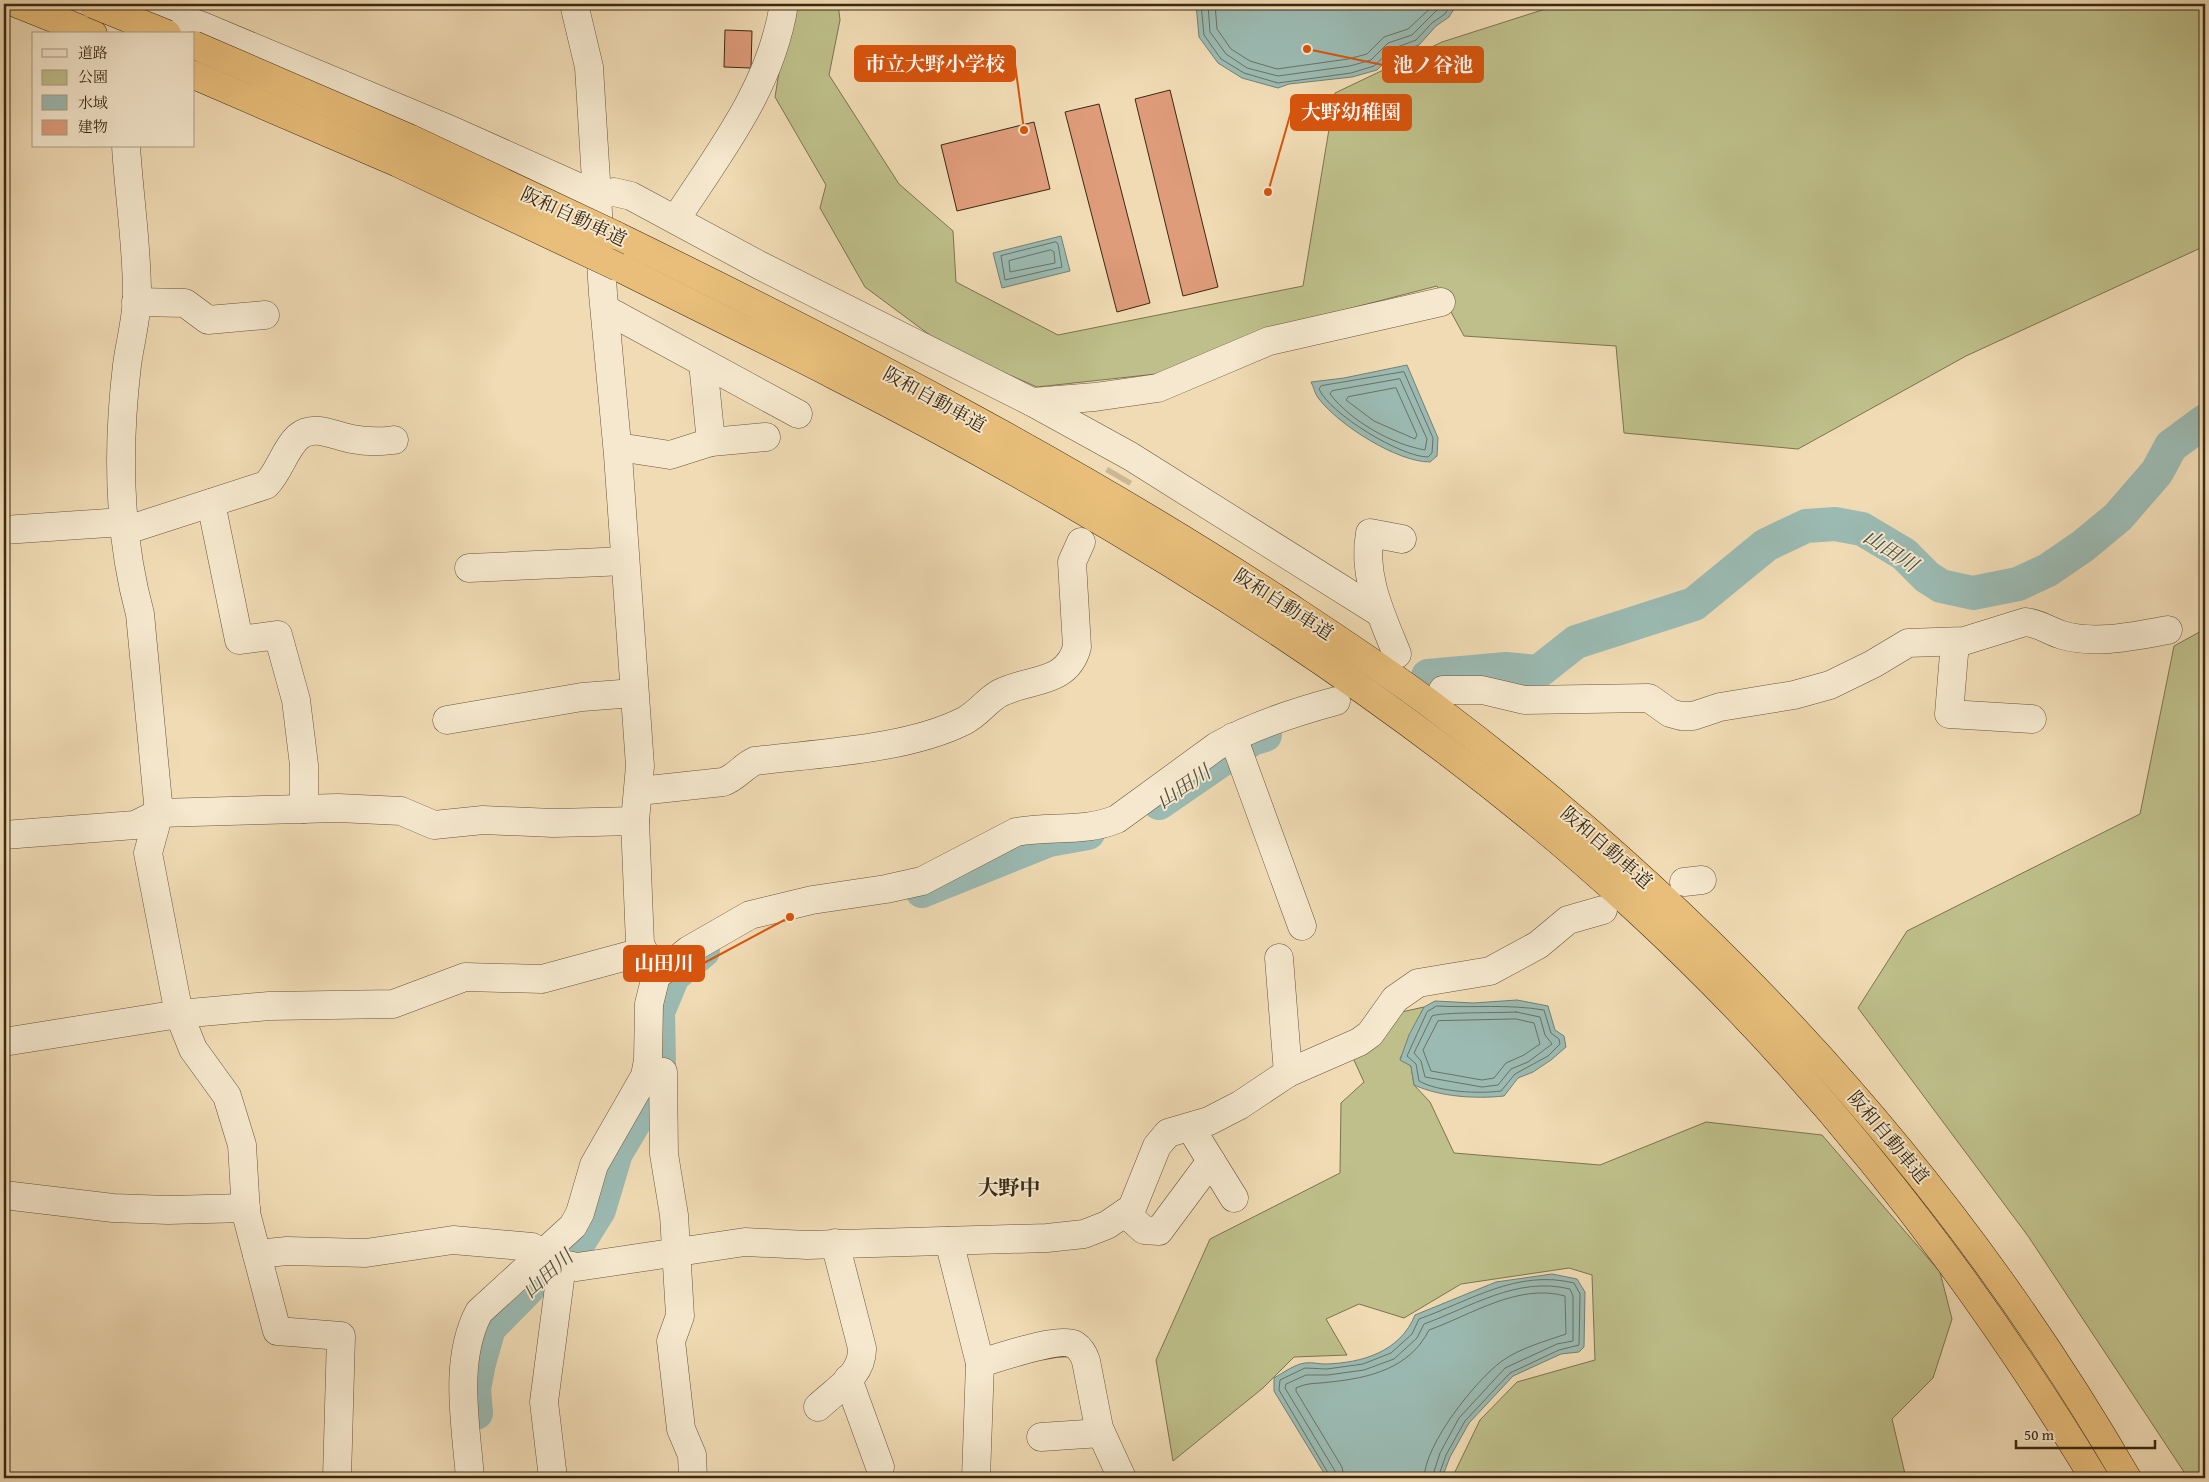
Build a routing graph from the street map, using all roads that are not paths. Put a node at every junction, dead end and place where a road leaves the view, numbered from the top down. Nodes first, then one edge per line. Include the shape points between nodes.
1 (18, 4) edge
2 (93, 4) edge
3 (128, 4) edge
4 (140, 4) edge
5 (574, 4) edge
6 (784, 4) edge
7 (88, 32) edge
8 (126, 32) edge
9 (162, 32) edge
10 (195, 45) edge
11 (195, 75) edge
12 (126, 148) edge
13 (596, 195) junction
14 (676, 220) junction
15 (136, 302) junction
16 (1442, 302) dead end
17 (605, 309) junction
18 (265, 315) dead end
19 (702, 362) junction
20 (1032, 402) junction
21 (798, 414) dead end
22 (766, 437) dead end
23 (394, 440) dead end
24 (711, 442) junction
25 (618, 447) junction
26 (211, 503) junction
27 (124, 526) junction
28 (4, 530) edge
29 (1402, 539) dead end
30 (1081, 542) tunnel mouth
31 (625, 562) junction
32 (469, 568) dead end
33 (1380, 613) junction
34 (2168, 630) dead end
35 (1956, 642) junction
36 (1397, 654) dead end
37 (1443, 690) dead end
38 (634, 694) junction
39 (1336, 701) dead end
40 (2032, 719) dead end
41 (447, 720) dead end
42 (1233, 737) junction
43 (639, 791) junction
44 (304, 809) junction
45 (159, 813) junction
46 (635, 820) junction
47 (4, 835) edge
48 (1603, 910) dead end
49 (1302, 926) dead end
50 (642, 952) junction
51 (1279, 958) dead end
52 (656, 976) junction
53 (179, 1014) junction
54 (4, 1042) edge
55 (655, 1071) junction
56 (1288, 1073) junction
57 (1190, 1127) junction
58 (1211, 1161) junction
59 (4, 1195) edge
60 (1234, 1198) dead end
61 (246, 1208) junction
62 (1125, 1213) junction
63 (949, 1240) junction
64 (835, 1243) junction
65 (678, 1252) junction
66 (257, 1254) junction
67 (552, 1259) junction
68 (980, 1363) junction
69 (848, 1379) junction
70 (818, 1407) dead end
71 (1101, 1433) junction
72 (1041, 1437) dead end
73 (880, 1467) dead end
74 (337, 1478) edge
75 (470, 1478) edge
76 (553, 1478) edge
77 (692, 1478) edge
78 (976, 1478) edge
79 (1122, 1478) edge
80 (2094, 1478) edge
81 (2127, 1478) edge

1 - 7 highway
2 - 9 highway, bridge
3 - 8 street
4 - 13 street via 202,26 453,130
5 - 13 street via 589,67
6 - 14 street via 775,49 752,101
10 - 81 highway, 阪和自動車道, bridge via 409,138 615,234 853,354 1162,526 1343,642 1433,706 1536,786 1653,886 1717,948 1849,1089 1914,1165 1972,1243 2062,1373
11 - 80 highway, 阪和自動車道, bridge via 398,163 618,267 838,377 1146,549 1336,672 1416,729 1550,835 1637,910 1763,1035 1826,1106 1949,1257 2002,1333
12 - 15 street
13 - 14 street via 623,193
13 - 17 street
14 - 20 street
15 - 18 street via 185,303 208,320
15 - 27 street via 127,364 120,472
16 - 20 street via 1269,341 1158,388 1095,398
17 - 19 street
17 - 25 street
19 - 21 street
19 - 24 street
20 - 33 street via 1125,465
22 - 24 street
23 - 26 street via 374,442 321,430 304,432 296,438 276,475 266,485
24 - 25 street via 670,455
25 - 31 street
26 - 27 street
26 - 44 street via 239,640 278,635 296,700 304,765
27 - 28 street
27 - 45 street via 140,614
29 - 33 street via 1370,533 1367,566
30 - 43 street via 1075,552 1072,572 1077,647 1065,670 1000,693 966,720 936,732 850,749 756,761 723,782
31 - 32 street
31 - 38 street
33 - 36 street
34 - 35 street via 2126,637 2078,638 2025,622
35 - 37 street via 1908,642 1830,685 1794,695 1720,707 1693,716 1670,713 1649,698 1524,700 1482,690
35 - 40 street via 1949,714
38 - 41 street via 572,699
38 - 43 street
39 - 42 street
42 - 49 street
42 - 52 street via 1216,746 1117,820 1086,828 1033,828 1016,832 922,881 812,900 750,915 689,950
43 - 46 street
44 - 45 street
44 - 46 street via 401,811 434,825 483,820 553,823
45 - 47 street via 135,825
45 - 53 street via 148,853
46 - 50 street
48 - 56 street via 1568,920 1538,944 1490,971 1418,983 1395,999 1370,1034
50 - 52 street
50 - 53 street via 542,979 465,977 393,1004 269,1006
51 - 56 street
52 - 55 street via 649,1004
53 - 54 street
53 - 61 street via 193,1049 227,1096 242,1145
55 - 65 street
55 - 67 street via 641,1085 608,1138 594,1165 580,1213
56 - 57 street via 1240,1105
57 - 58 street
57 - 62 street via 1168,1133 1156,1146 1139,1194 1132,1208
58 - 60 street
58 - 62 street via 1159,1231 1144,1230
59 - 61 street via 113,1208
61 - 66 street
62 - 63 street via 1107,1226 1084,1234
63 - 64 street
63 - 68 street
64 - 65 street via 744,1242
64 - 69 street via 862,1348 859,1369
65 - 67 street via 577,1267
65 - 77 street via 680,1316 671,1341 681,1429 692,1455
66 - 67 street via 286,1251 366,1253 453,1240 532,1247
66 - 74 street via 277,1331 342,1336
67 - 75 street via 479,1312 469,1331 465,1353 464,1406
67 - 76 street via 544,1402
68 - 71 street via 1050,1344 1075,1344 1086,1361
68 - 78 street
69 - 70 street
69 - 73 street
71 - 72 street
71 - 79 street

